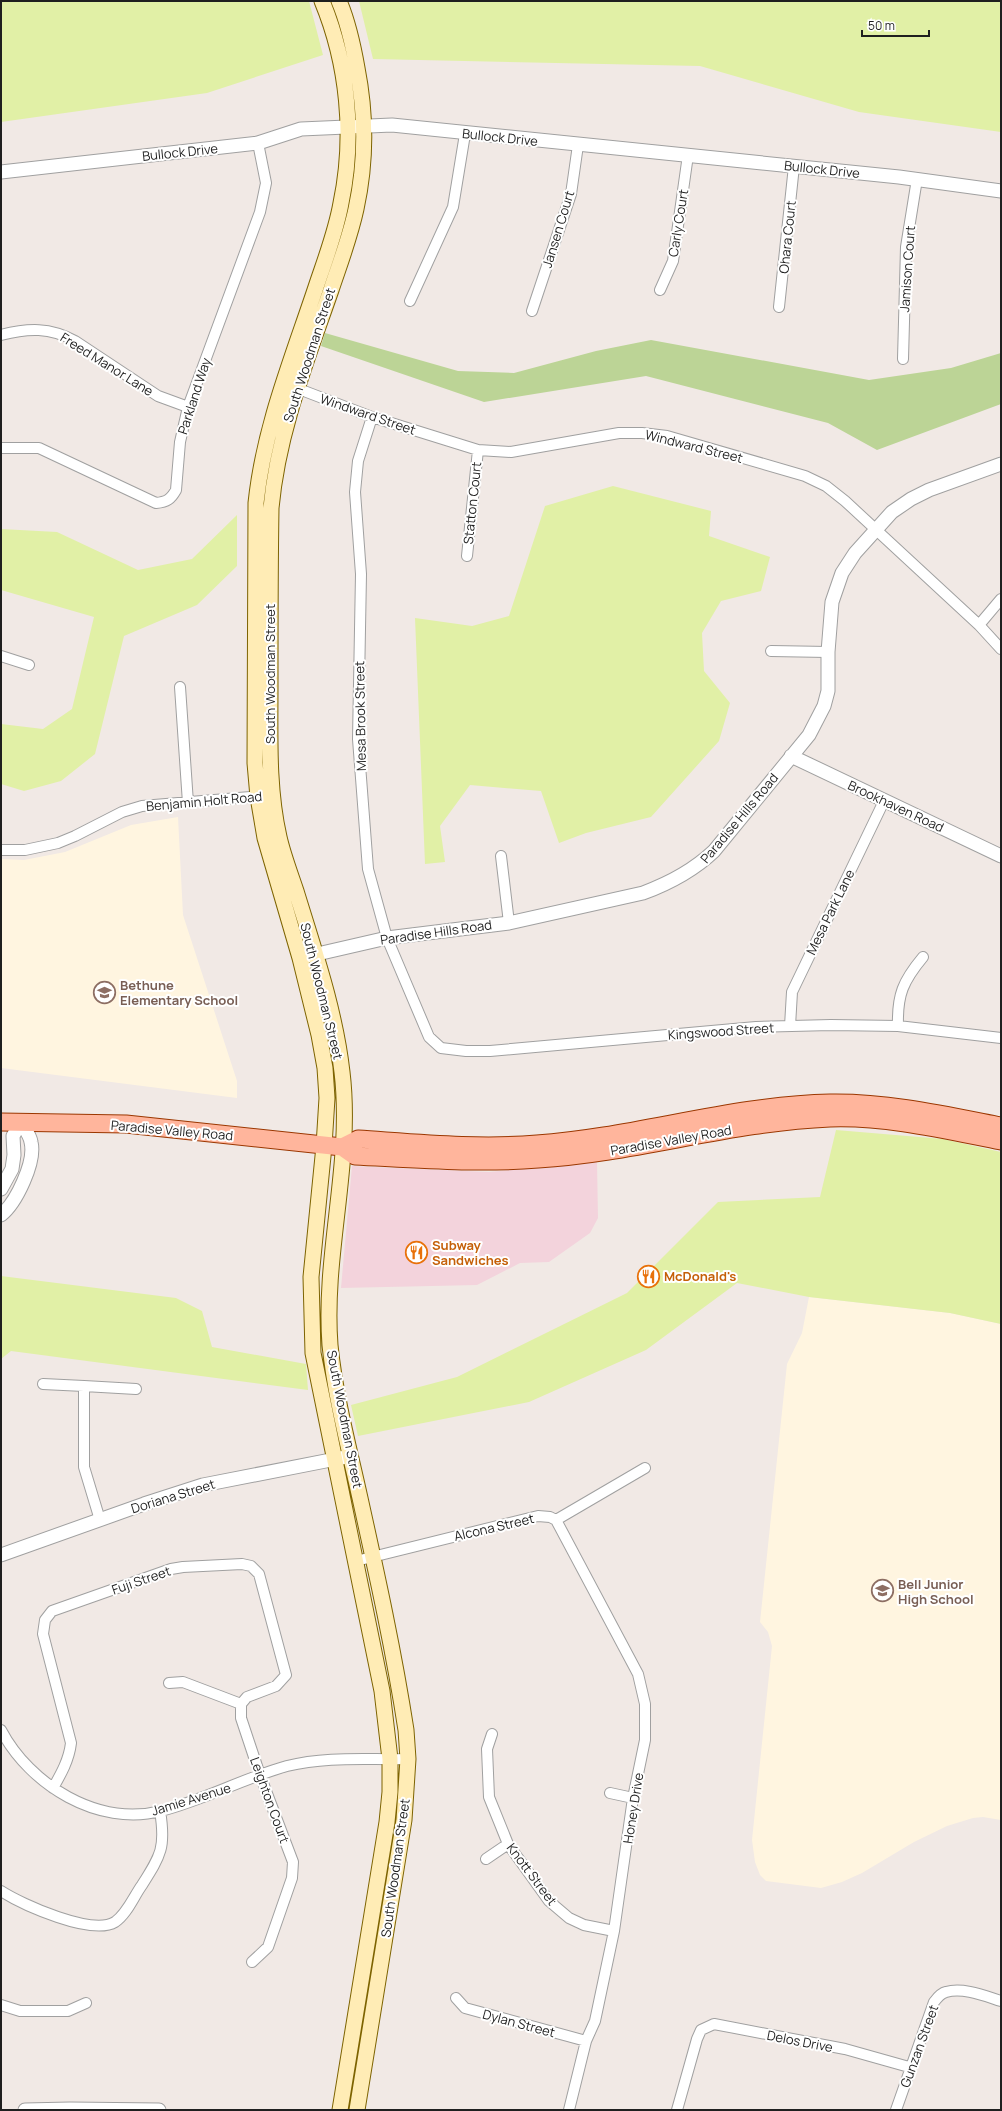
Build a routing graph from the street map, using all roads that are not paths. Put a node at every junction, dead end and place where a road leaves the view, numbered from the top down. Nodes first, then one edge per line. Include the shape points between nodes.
1 (322, 1) edge
2 (339, 1) edge
3 (364, 125) junction
4 (347, 126) junction
5 (465, 134) junction
6 (258, 143) junction
7 (578, 145) junction
8 (688, 155) junction
9 (794, 166) junction
10 (1, 172) edge
11 (917, 179) junction
12 (1000, 188) edge
13 (660, 290) dead end
14 (410, 301) dead end
15 (779, 307) dead end
16 (532, 311) dead end
17 (1, 335) edge
18 (903, 359) dead end
19 (291, 385) junction
20 (188, 407) junction
21 (372, 417) junction
22 (1, 448) edge
23 (478, 450) junction
24 (1001, 464) edge
25 (875, 530) junction
26 (467, 556) dead end
27 (1001, 599) edge
28 (979, 625) junction
29 (1001, 649) edge
30 (771, 651) dead end
31 (828, 652) junction
32 (1, 656) edge
33 (29, 665) dead end
34 (180, 688) dead end
35 (791, 756) junction
36 (265, 796) junction
37 (884, 801) junction
38 (188, 803) junction
39 (1, 850) edge
40 (501, 856) dead end
41 (1001, 856) edge
42 (509, 923) junction
43 (387, 938) junction
44 (316, 954) junction
45 (923, 957) dead end
46 (300, 958) junction
47 (790, 1026) junction
48 (898, 1026) junction
49 (1001, 1038) edge
50 (441, 1048) joint
51 (1, 1122) edge
52 (21, 1122) junction
53 (1001, 1126) edge
54 (1001, 1141) edge
55 (324, 1146) junction
56 (342, 1147) junction
57 (1, 1189) edge
58 (1, 1216) edge
59 (43, 1384) dead end
60 (84, 1386) junction
61 (136, 1389) dead end
62 (351, 1456) junction
63 (336, 1460) junction
64 (645, 1468) dead end
65 (100, 1520) junction
66 (556, 1520) junction
67 (1, 1555) edge
68 (373, 1557) junction
69 (356, 1561) junction
70 (169, 1683) dead end
71 (241, 1704) junction
72 (1, 1730) edge
73 (492, 1734) dead end
74 (390, 1759) junction
75 (408, 1759) junction
76 (260, 1775) junction
77 (53, 1788) junction
78 (610, 1794) dead end
79 (633, 1798) junction
80 (160, 1811) junction
81 (508, 1844) junction
82 (486, 1859) dead end
83 (1, 1891) edge
84 (614, 1931) junction
85 (252, 1962) dead end
86 (456, 1998) dead end
87 (1001, 2001) edge
88 (86, 2003) dead end
89 (1, 2005) edge
90 (586, 2041) junction
91 (909, 2067) junction
92 (26, 2110) edge
93 (159, 2110) edge
94 (340, 2110) edge
95 (357, 2110) edge
96 (569, 2110) edge
97 (677, 2110) edge
98 (896, 2110) edge

1 - 4 main road, South Woodman Street via 339,51 346,89
2 - 3 main road, South Woodman Street via 353,44
3 - 4 street, Bullock Drive
3 - 5 street, Bullock Drive via 412,126
3 - 19 main road, South Woodman Street via 362,168 348,240
4 - 6 street, Bullock Drive via 301,129
4 - 19 main road, South Woodman Street via 347,160 341,203
5 - 7 street, Bullock Drive
5 - 14 street via 453,207
6 - 10 street, Bullock Drive
6 - 20 street, Parkland Way via 266,183 260,212
7 - 8 street, Bullock Drive
7 - 16 street, Jansen Court via 571,194
8 - 9 street, Bullock Drive
8 - 13 street, Carly Court via 673,261
9 - 11 street, Bullock Drive
9 - 15 street, Ohara Court
11 - 12 street, Bullock Drive
11 - 18 street, Jamison Court via 906,247
17 - 20 street, Freed Manor Lane via 29,329 60,334 75,341 158,396
19 - 21 street, Windward Street
19 - 36 main road, South Woodman Street via 271,508 270,720
20 - 22 street, Parkland Way via 180,442 176,490 165,502 156,503 39,448
21 - 23 street, Windward Street
21 - 43 street, Mesa Brook Street via 358,461 355,492 360,574 358,739 368,869
23 - 25 street, Windward Street via 511,452 619,433 655,434 805,476 836,493
23 - 26 street, Statton Court
24 - 25 street, Paradise Hills Road via 911,499 892,512
25 - 28 street, Windward Street
25 - 31 street, Paradise Hills Road via 855,553 838,582 830,612
27 - 28 street
28 - 29 street, Windward Street
30 - 31 street
31 - 35 street, Paradise Hills Road via 828,691 824,706 809,735
32 - 33 street
34 - 38 street
35 - 37 street, Brookhaven Road
35 - 42 street, Paradise Hills Road via 714,851 698,866 662,886 643,893
36 - 38 street, Benjamin Holt Road
36 - 44 main road, South Woodman Street
36 - 46 main road, South Woodman Street via 265,838
37 - 41 street, Brookhaven Road
37 - 47 street, Mesa Park Lane via 792,992
38 - 39 street, Benjamin Holt Road via 142,806 122,812 58,843 25,850
40 - 42 street
42 - 43 street, Paradise Hills Road
43 - 44 street, Paradise Hills Road
43 - 50 street, Mesa Brook Street via 420,1012 426,1032
44 - 46 street, Paradise Hills Road
44 - 56 main road, South Woodman Street via 342,1071
45 - 48 street via 908,975 901,990 897,1008
46 - 55 main road, South Woodman Street via 325,1068 327,1098
47 - 48 street, Kingswood Street
47 - 50 street, Kingswood Street via 490,1051
48 - 49 street, Kingswood Street
51 - 52 main road, Paradise Valley Road
52 - 55 main road, Paradise Valley Road via 126,1124
52 - 57 street via 13,1136 12,1169
52 - 58 street via 31,1142 31,1156 24,1181
53 - 56 main road, Paradise Valley Road via 923,1110 877,1104 831,1103 746,1111 587,1139 537,1144 478,1147 358,1139
54 - 56 main road, Paradise Valley Road via 920,1125 831,1118 748,1126 589,1154 538,1160 478,1162 355,1156
55 - 56 main road, Paradise Valley Road
55 - 63 main road, South Woodman Street via 311,1277 311,1312 313,1353
56 - 62 main road, South Woodman Street via 328,1308 334,1371
59 - 60 street
60 - 61 street
60 - 65 street via 84,1467
62 - 63 street, Doriana Street
62 - 68 main road, South Woodman Street
63 - 65 street, Doriana Street via 203,1485
63 - 69 main road, South Woodman Street
64 - 66 street
65 - 67 street, Doriana Street
66 - 68 street, Alcona Street via 538,1516
66 - 79 street, Honey Drive via 638,1674 645,1704 645,1740
68 - 69 street, Alcona Street
68 - 75 main road, South Woodman Street via 402,1700
69 - 74 main road, South Woodman Street via 381,1685
70 - 71 street via 183,1682
71 - 76 street, Leighton Court via 241,1718
71 - 77 street, Fuji Street via 247,1697 276,1686 286,1675 259,1574 251,1566 242,1564 171,1569 52,1611 45,1620 43,1634 71,1743 66,1766
72 - 77 street, Jamie Avenue via 21,1760
73 - 81 street, Knott Street via 487,1749 489,1797
74 - 75 street, Jamie Avenue
74 - 76 street, Jamie Avenue via 312,1760
74 - 94 main road, South Woodman Street via 387,1822
75 - 95 main road, South Woodman Street via 404,1820
76 - 80 street, Jamie Avenue via 208,1796
76 - 85 street, Leighton Court via 294,1862 292,1878 268,1947
77 - 80 street, Jamie Avenue via 78,1801 104,1810 132,1813
78 - 79 street
79 - 84 street, Honey Drive
80 - 83 street via 163,1837 157,1861 122,1915 111,1924 84,1924 38,1911
81 - 82 street
81 - 84 street, Knott Street via 549,1901 569,1918 584,1925
84 - 90 street, Honey Drive via 595,2021
86 - 90 street, Dylan Street via 466,2008
87 - 91 street, Gunzan Street via 976,1994 944,1992 934,2002
88 - 89 street via 68,2011 20,2011
90 - 96 street, Honey Drive
91 - 97 street, Delos Drive via 845,2050 714,2024 701,2030 697,2039
91 - 98 street, Gunzan Street
92 - 93 street

